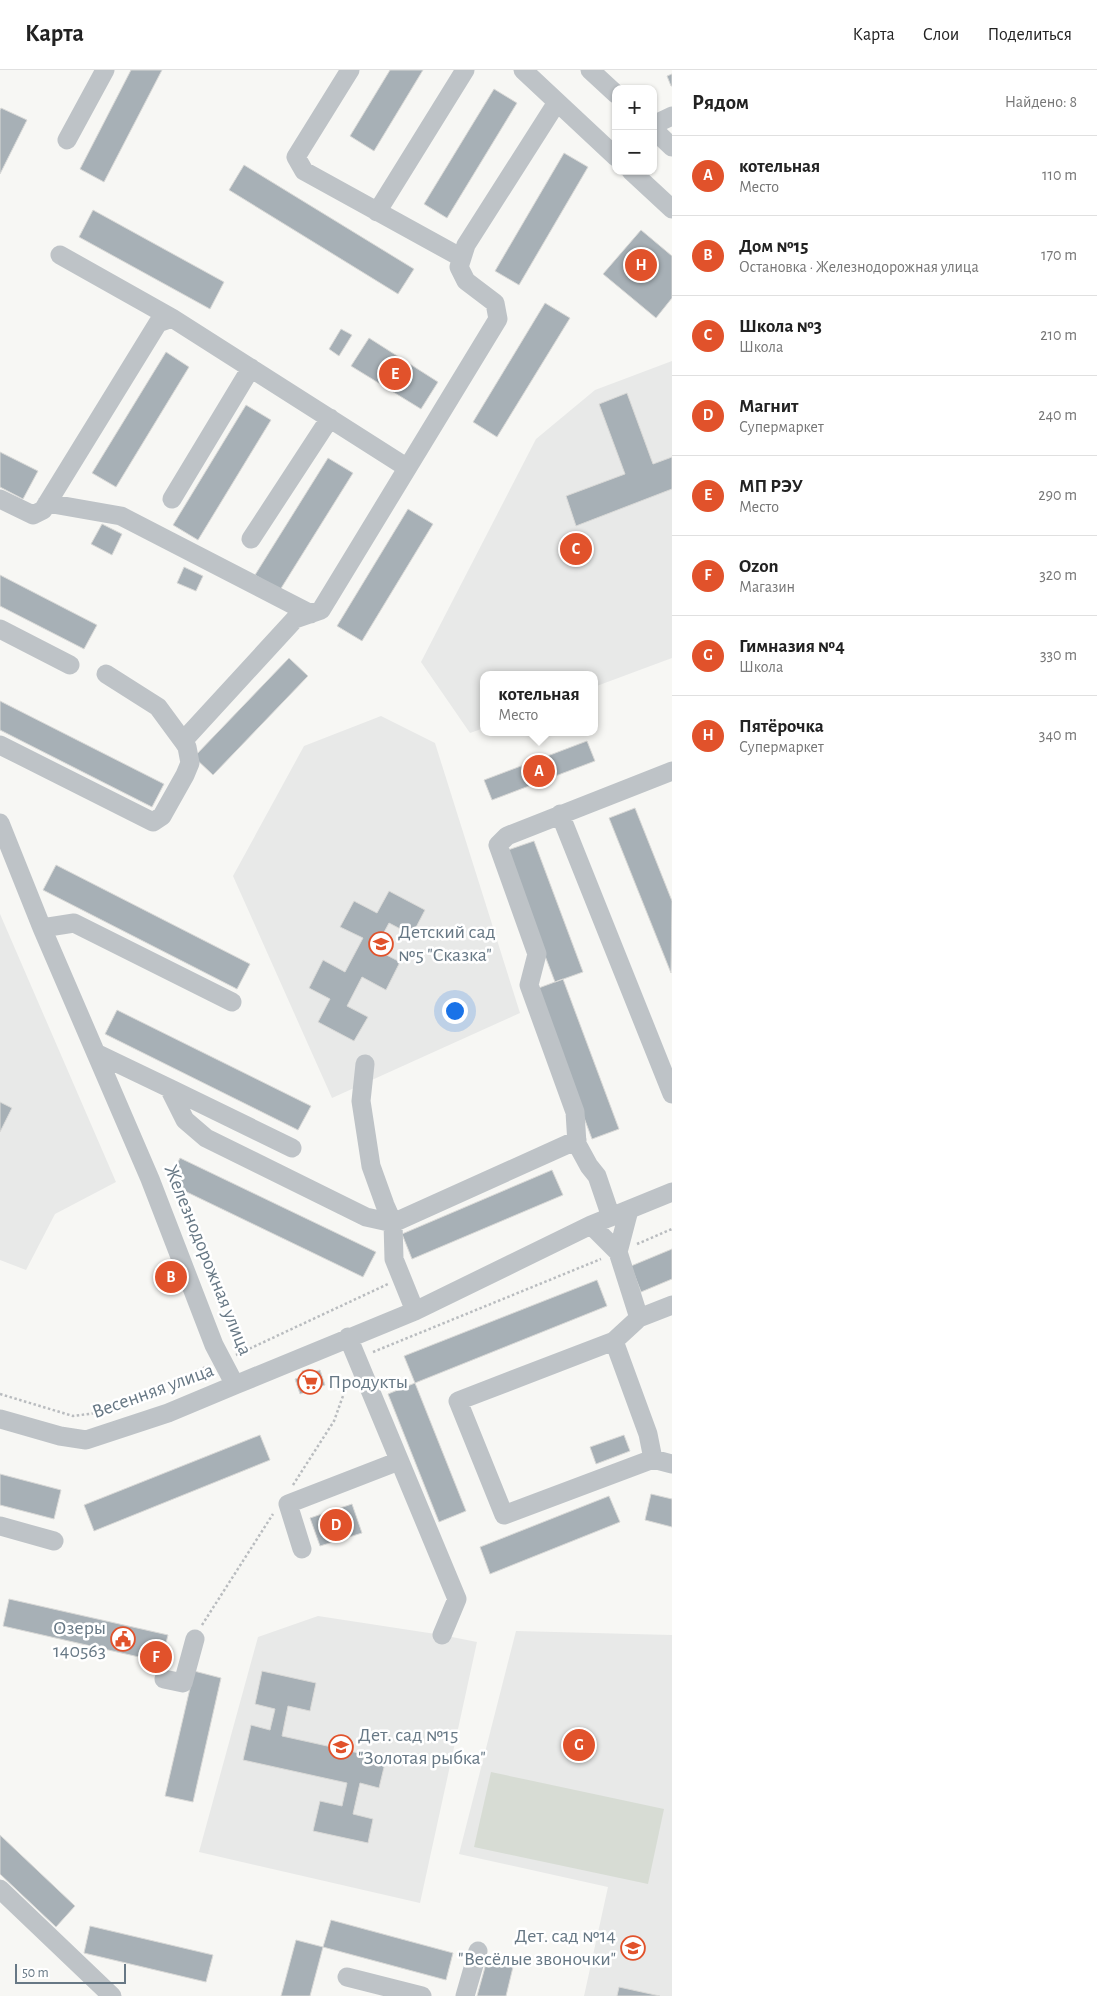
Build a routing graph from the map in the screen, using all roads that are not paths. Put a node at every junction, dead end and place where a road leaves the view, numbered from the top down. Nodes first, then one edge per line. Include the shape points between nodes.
1 (105, 70) edge
2 (350, 70) edge
3 (465, 70) edge
4 (523, 70) edge
5 (590, 70) edge
6 (612, 90) edge
7 (559, 104) junction
8 (672, 116) edge
9 (657, 123) edge
10 (654, 130) edge
11 (67, 140) dead end
12 (672, 147) edge
13 (612, 153) edge
14 (635, 175) edge
15 (672, 209) edge
16 (377, 212) junction
17 (60, 255) dead end
18 (462, 258) junction
19 (172, 318) junction
20 (251, 368) junction
21 (330, 418) junction
22 (406, 468) junction
23 (0, 499) edge
24 (172, 499) dead end
25 (47, 503) junction
26 (251, 539) dead end
27 (311, 614) junction
28 (0, 629) edge
29 (70, 665) dead end
30 (106, 674) dead end
31 (183, 741) junction
32 (0, 745) edge
33 (672, 771) edge
34 (560, 814) junction
35 (0, 823) edge
36 (42, 928) junction
37 (232, 1002) dead end
38 (96, 1053) junction
39 (365, 1064) dead end
40 (169, 1088) junction
41 (672, 1094) edge
42 (577, 1140) junction
43 (292, 1148) dead end
44 (672, 1192) edge
45 (629, 1210) junction
46 (611, 1217) junction
47 (393, 1223) junction
48 (591, 1225) junction
49 (618, 1252) junction
50 (672, 1305) edge
51 (414, 1311) junction
52 (639, 1318) junction
53 (348, 1338) junction
54 (614, 1340) junction
55 (235, 1385) junction
56 (0, 1418) edge
57 (653, 1459) junction
58 (399, 1461) junction
59 (672, 1464) edge
60 (0, 1526) edge
61 (54, 1541) dead end
62 (302, 1549) dead end
63 (442, 1634) dead end
64 (195, 1638) dead end
65 (164, 1679) dead end
66 (0, 1890) edge
67 (478, 1951) dead end
68 (347, 1977) dead end
69 (112, 1996) edge
70 (422, 1996) edge
71 (465, 1996) edge

1 - 11 street
2 - 16 street via 296,157 304,171
3 - 16 street
4 - 7 street
5 - 6 street
7 - 13 street
7 - 18 street via 552,110 466,245
8 - 9 street
10 - 12 street
14 - 15 street
16 - 18 street
17 - 19 street
18 - 22 street via 459,267 466,280 495,303 498,319
19 - 20 street
19 - 25 street via 158,323
20 - 21 street
20 - 24 street
21 - 22 street
21 - 26 street
22 - 27 street via 321,610
23 - 25 street via 33,515
25 - 27 street via 121,516
27 - 31 street via 295,620
28 - 29 street
30 - 31 street via 158,706
31 - 32 street via 190,763 162,816 153,822
33 - 34 street
34 - 41 street
34 - 42 street via 507,836 498,845 537,954 529,985 575,1112
35 - 36 street, Железнодорожная улица
36 - 37 street via 74,924
36 - 38 street, Железнодорожная улица
38 - 40 street
38 - 55 street, Железнодорожная улица via 150,1179 214,1344
39 - 47 street via 361,1101 372,1166
40 - 43 street
40 - 47 street via 185,1120 206,1138 366,1217
42 - 46 street via 597,1176
42 - 47 street
44 - 45 street, Железнодорожная улица
45 - 46 street, Железнодорожная улица
45 - 49 street
46 - 48 street, Железнодорожная улица
47 - 51 street via 394,1259
48 - 49 street
48 - 51 street, Железнодорожная улица
49 - 52 street
50 - 52 street
51 - 53 street, Железнодорожная улица
52 - 54 street
53 - 55 street, Железнодорожная улица
53 - 58 street
54 - 57 street via 648,1434
54 - 57 street via 458,1401 504,1515
55 - 56 street, Весенняя улица via 168,1413 86,1440 60,1436
57 - 59 street
58 - 62 street via 288,1504
58 - 63 street via 457,1599
60 - 61 street
64 - 65 street via 183,1683
66 - 69 street
67 - 71 street
68 - 70 street

